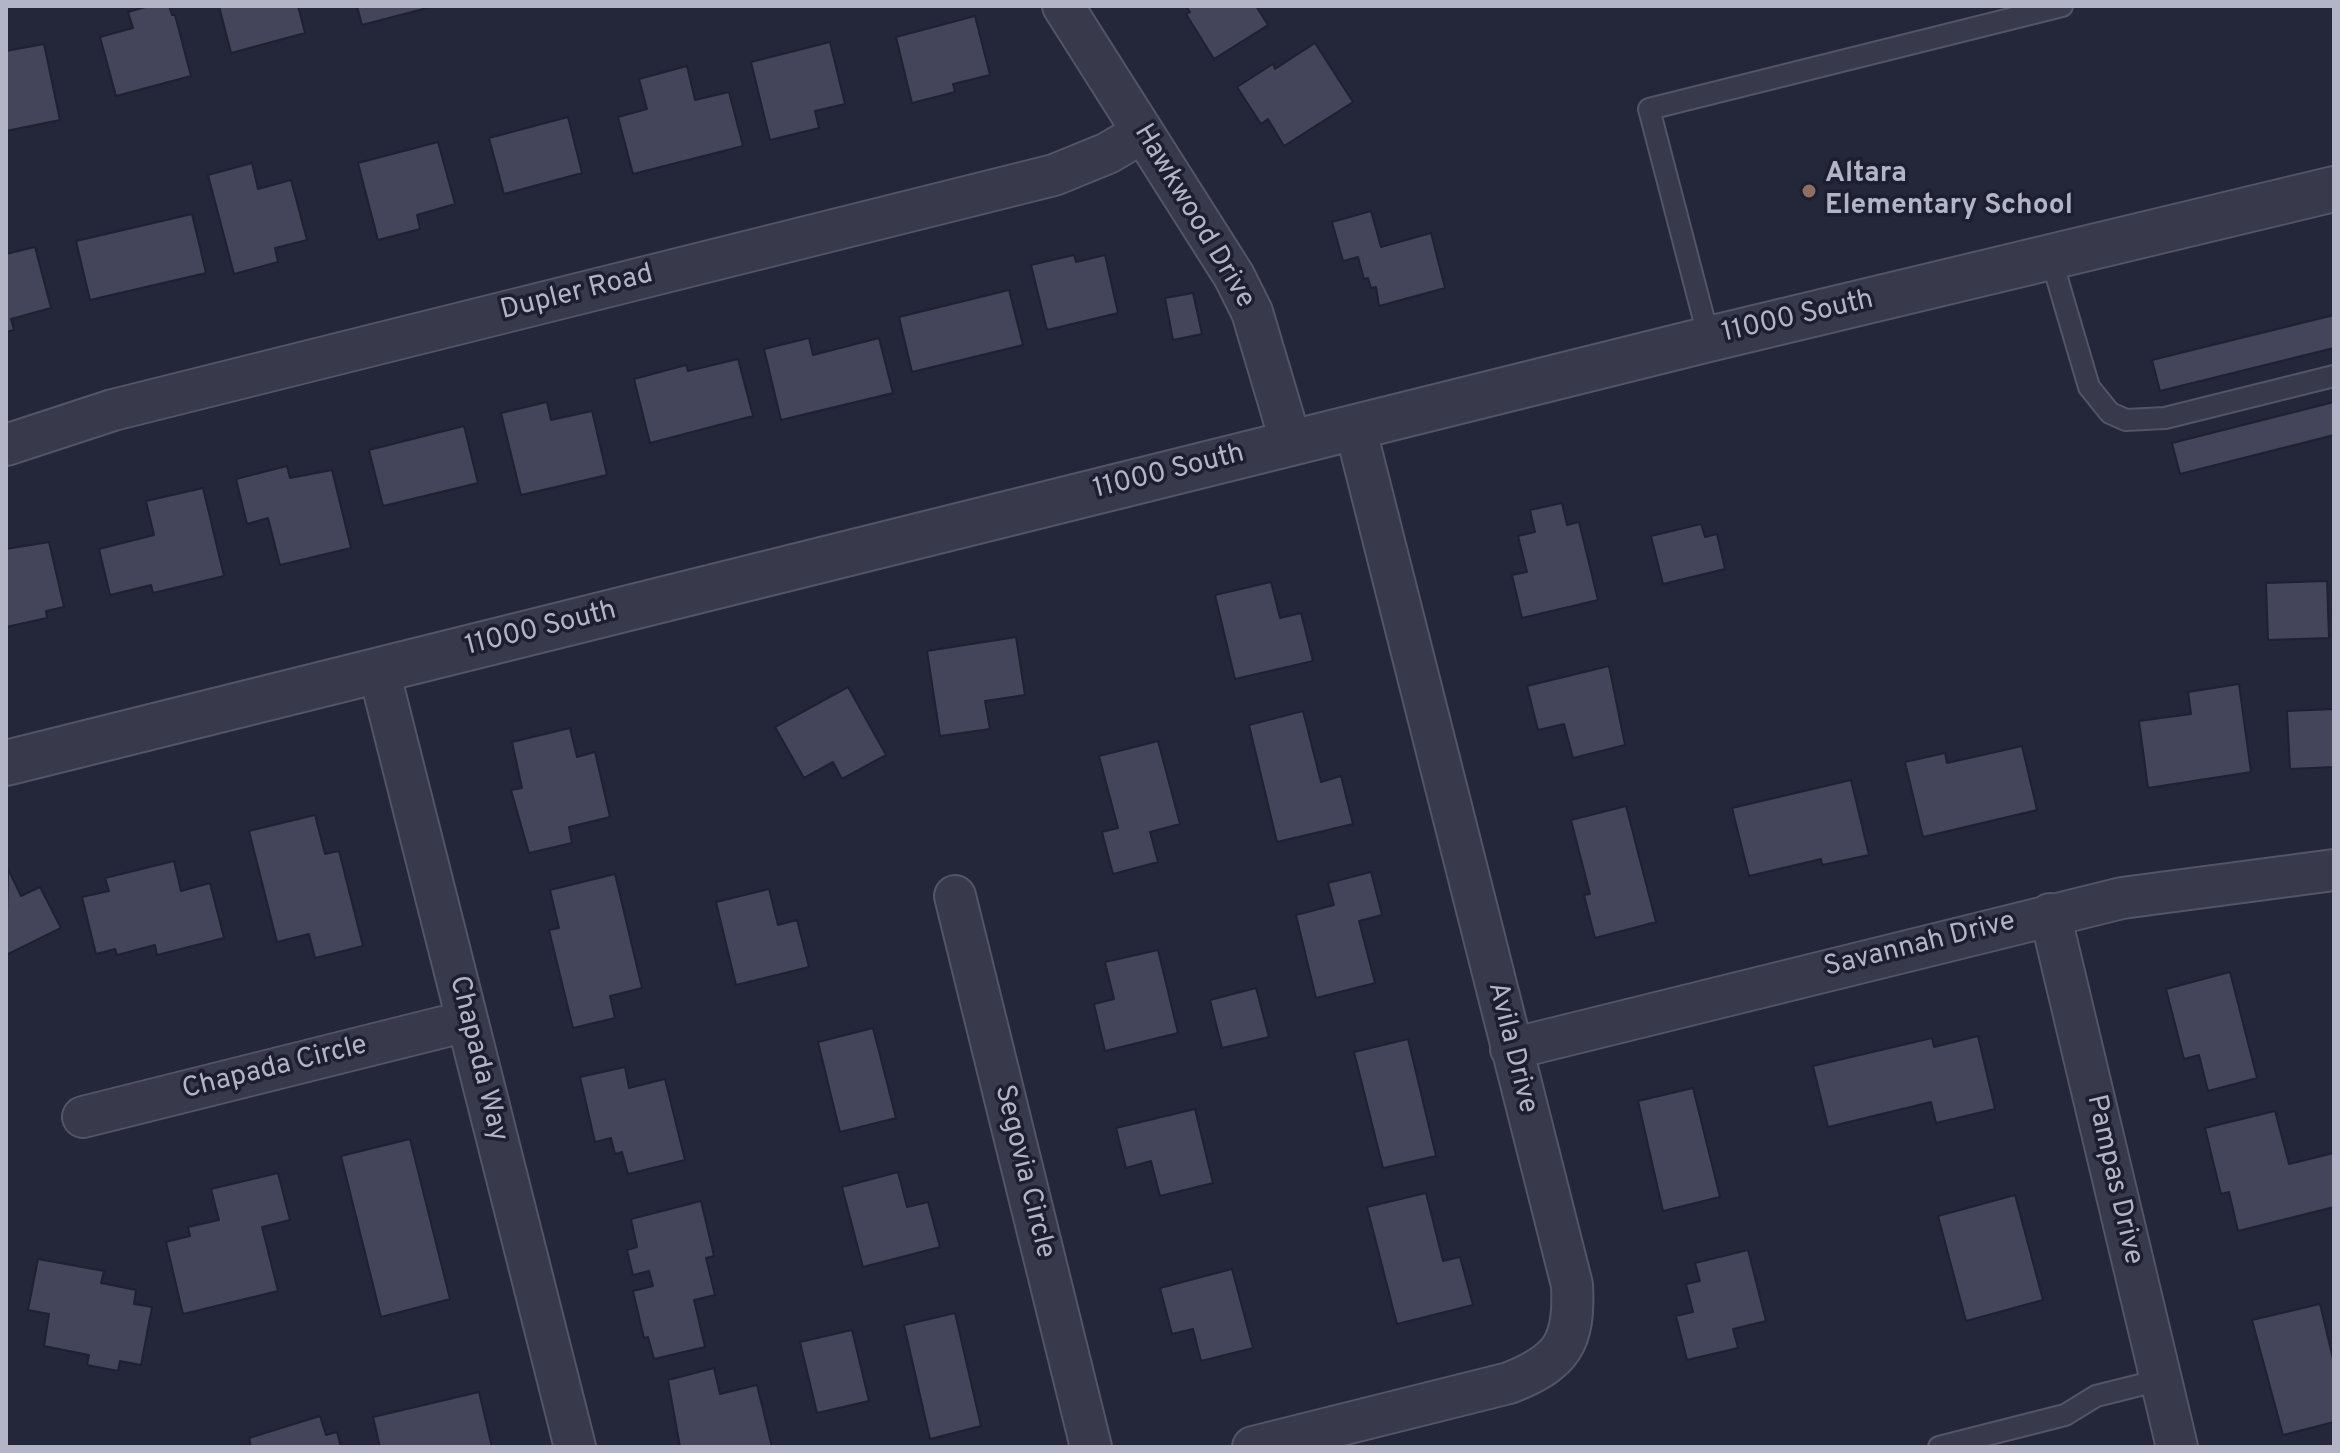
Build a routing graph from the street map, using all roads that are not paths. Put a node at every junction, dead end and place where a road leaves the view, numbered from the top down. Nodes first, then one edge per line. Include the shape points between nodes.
1 (1063, 6) edge
2 (2062, 6) edge
3 (1143, 132) junction
4 (2334, 189) edge
5 (2051, 258) junction
6 (1709, 339) junction
7 (2334, 376) edge
8 (1355, 427) junction
9 (1291, 443) junction
10 (6, 445) edge
11 (379, 671) junction
12 (6, 763) edge
13 (2334, 870) edge
14 (955, 896) dead end
15 (2050, 914) junction
16 (467, 1021) junction
17 (1511, 1049) junction
18 (83, 1117) dead end
19 (2160, 1380) junction
20 (575, 1447) edge
21 (1091, 1447) edge
22 (1253, 1447) edge
23 (1939, 1447) edge
24 (2177, 1447) edge

1 - 3 street, Hawkwood Drive
2 - 6 lane via 1649,109
3 - 9 street, Hawkwood Drive via 1252,312
3 - 10 street, Dupler Road via 1054,175 113,410
4 - 5 street, 11000 South
5 - 6 street, 11000 South
5 - 7 lane via 2089,387 2110,413 2126,420 2165,418
6 - 8 street, 11000 South
8 - 9 street, 11000 South
8 - 17 street, Avila Drive
9 - 11 street, 11000 South
11 - 12 street, 11000 South
11 - 16 street, Chapada Way
13 - 15 street, Savannah Drive via 2200,885
14 - 21 street, Segovia Circle
15 - 17 street, Savannah Drive
15 - 19 street, Pampas Drive
16 - 18 street, Chapada Circle
16 - 20 street, Chapada Way
17 - 22 street, Avila Drive via 1572,1285 1574,1318 1562,1348 1539,1371 1509,1383
19 - 23 lane via 2096,1396 2065,1415
19 - 24 street, Pampas Drive

